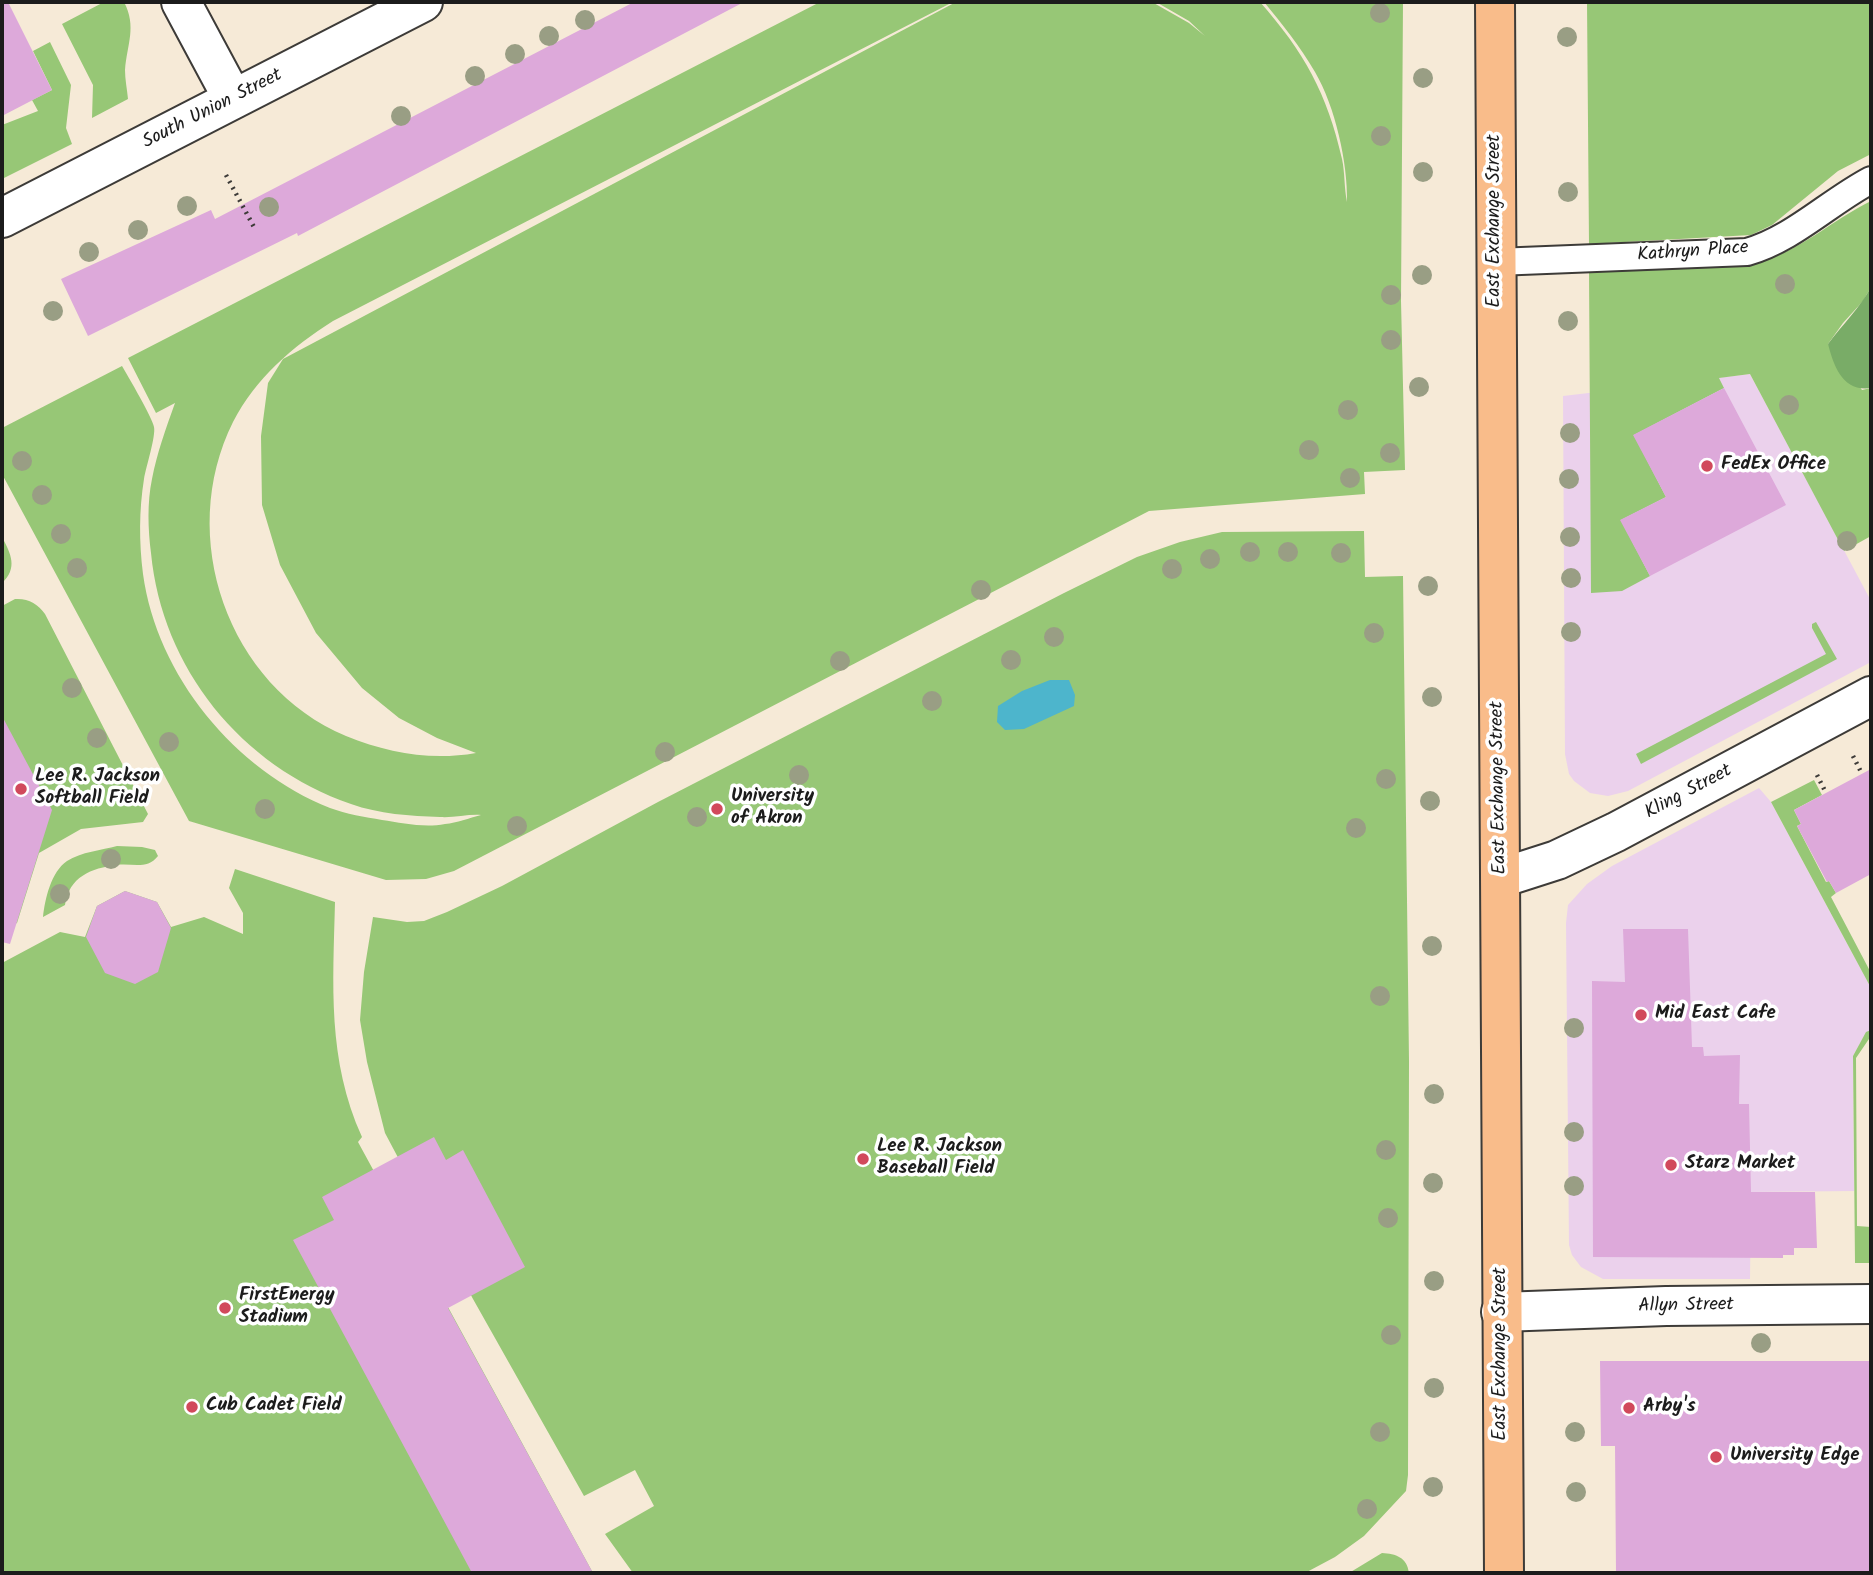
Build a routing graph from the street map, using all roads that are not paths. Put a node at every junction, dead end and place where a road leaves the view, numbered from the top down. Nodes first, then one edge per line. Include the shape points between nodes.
1 (181, 2) edge
2 (423, 2) edge
3 (1495, 2) edge
4 (233, 99) junction
5 (1871, 180) edge
6 (2, 218) edge
7 (1496, 262) junction
8 (1871, 696) edge
9 (1501, 878) junction
10 (1871, 1304) edge
11 (1501, 1312) junction
12 (1504, 1573) edge

1 - 4 street
2 - 4 street, South Union Street
3 - 7 main road, East Exchange Street
4 - 6 street, South Union Street
5 - 7 lane, Kathryn Place via 1781,238 1746,252
7 - 9 main road, East Exchange Street
8 - 9 street, Kling Street via 1593,843
9 - 11 main road, East Exchange Street
10 - 11 street, Allyn Street
11 - 12 main road, East Exchange Street

